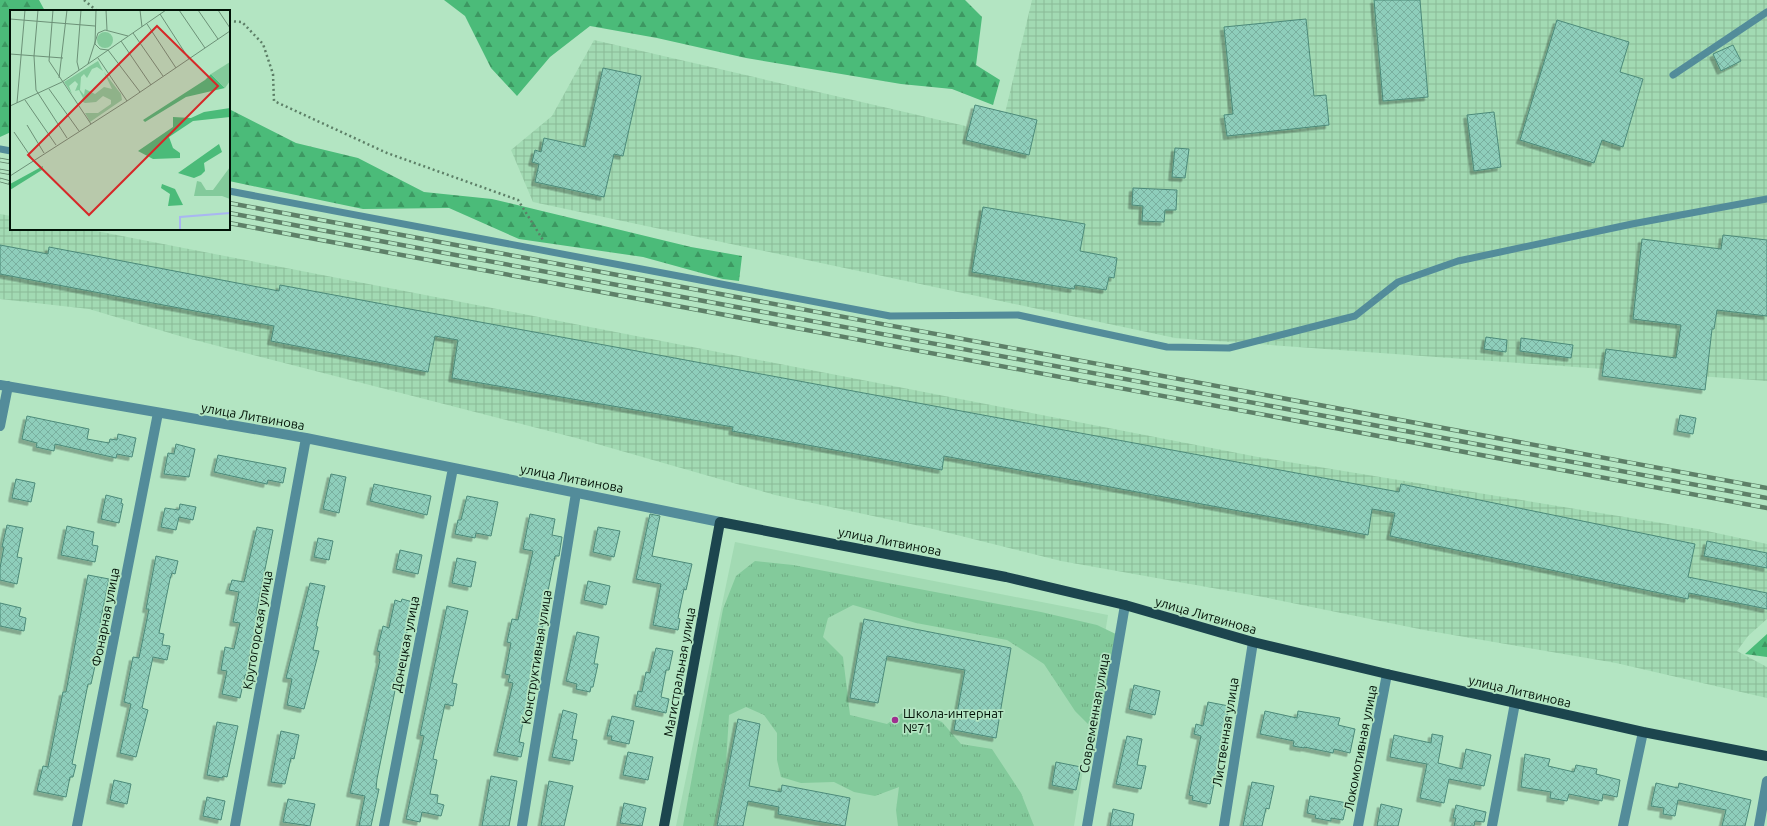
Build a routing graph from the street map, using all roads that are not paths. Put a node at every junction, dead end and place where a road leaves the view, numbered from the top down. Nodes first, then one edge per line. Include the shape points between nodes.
1 (1767, 12) edge
2 (1673, 75) dead end
3 (0, 149) edge
4 (10, 151) edge
5 (230, 191) edge
6 (1767, 199) edge
7 (4, 386) edge
8 (158, 413) junction
9 (0, 426) edge
10 (306, 438) junction
11 (453, 468) junction
12 (576, 493) junction
13 (720, 522) junction
14 (1125, 605) junction
15 (1253, 642) junction
16 (1387, 674) junction
17 (1515, 703) junction
18 (1643, 732) junction
19 (1767, 756) edge
20 (1767, 781) edge
21 (77, 826) edge
22 (235, 826) edge
23 (384, 826) edge
24 (522, 826) edge
25 (664, 826) edge
26 (1087, 826) edge
27 (1224, 826) edge
28 (1358, 826) edge
29 (1492, 826) edge
30 (1623, 826) edge
31 (1759, 826) edge

1 - 2 lane
3 - 4 lane
5 - 6 lane via 890,316 1018,315 1167,347 1229,348 1355,316 1398,282 1458,260
7 - 8 street, улица Литвинова
7 - 9 street
8 - 10 street, улица Литвинова
8 - 21 street, Фонарная улица
10 - 11 street, улица Литвинова
10 - 22 street, Крутогорская улица
11 - 12 street, улица Литвинова
11 - 23 street, Донецкая улица
12 - 13 street, улица Литвинова
12 - 24 street, Конструктивная улица
13 - 14 main road, улица Литвинова via 1006,577
13 - 25 main road, Магистральная улица
14 - 15 main road, улица Литвинова
14 - 26 street, Современная улица
15 - 16 main road, улица Литвинова
15 - 27 street, Лиственная улица
16 - 17 main road, улица Литвинова
16 - 28 street, Локомотивная улица
17 - 18 main road, улица Литвинова
17 - 29 street
18 - 19 main road, улица Литвинова
18 - 30 street
20 - 31 street

